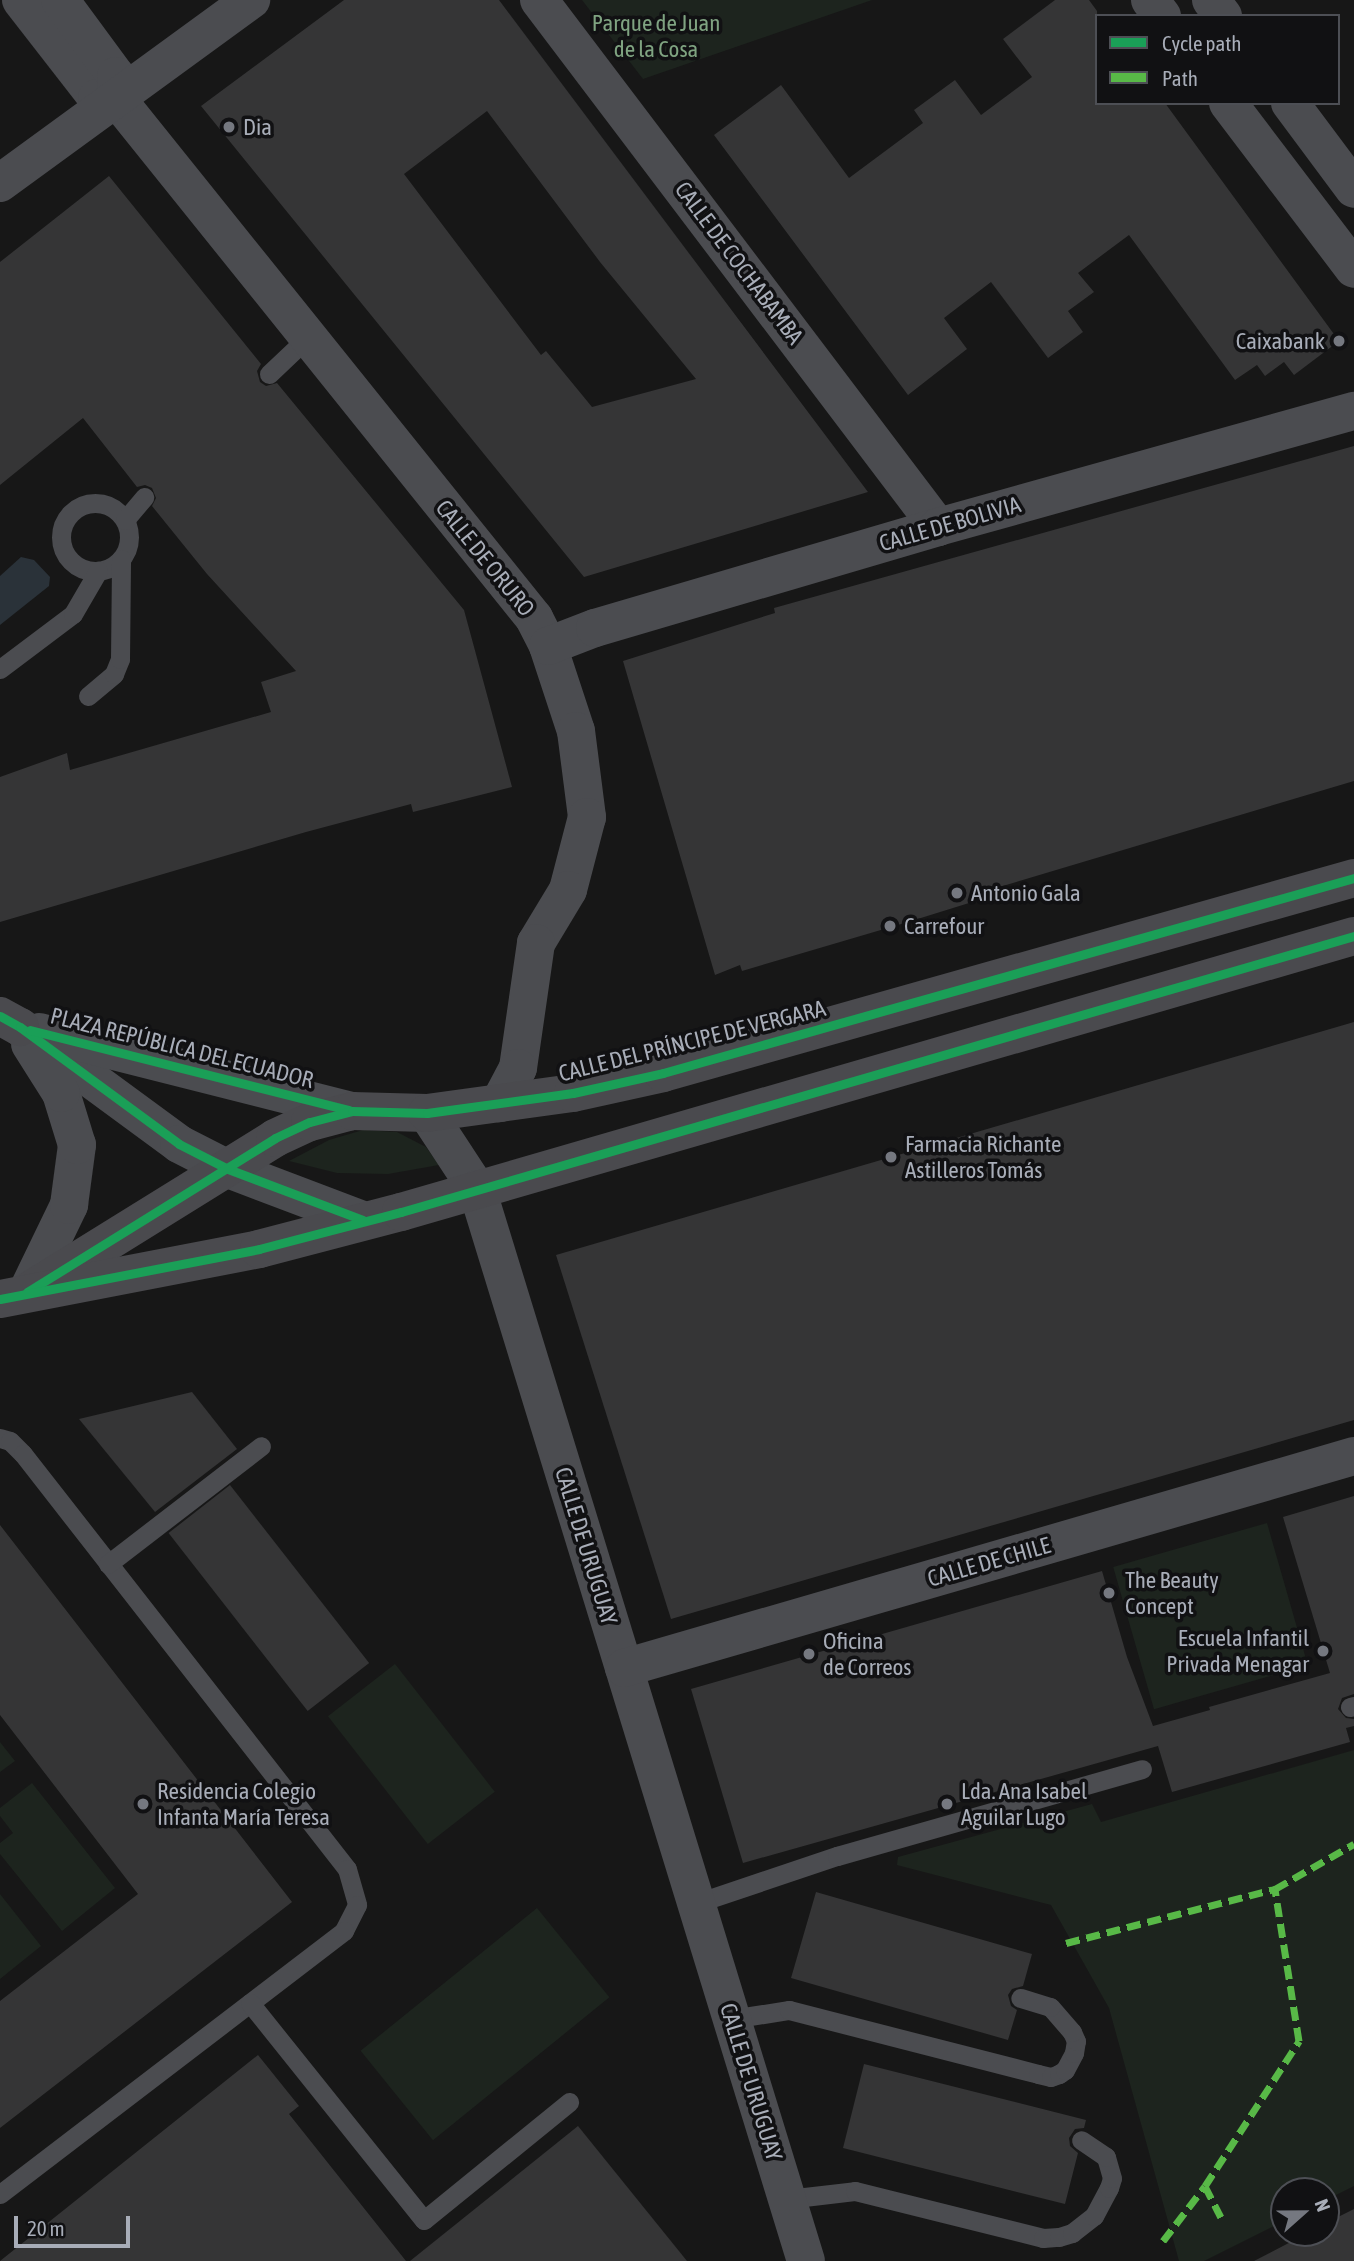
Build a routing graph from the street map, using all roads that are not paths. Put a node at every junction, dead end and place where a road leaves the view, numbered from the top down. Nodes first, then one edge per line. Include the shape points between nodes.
1 (22, 0) edge
2 (60, 0) edge
3 (251, 0) edge
4 (539, 0) edge
5 (117, 99) junction
6 (1232, 105) edge
7 (1291, 105) edge
8 (0, 183) edge
9 (1354, 189) edge
10 (1354, 269) edge
11 (308, 337) junction
12 (269, 374) dead end
13 (1354, 411) edge
14 (144, 497) dead end
15 (125, 520) junction
16 (939, 527) junction
17 (121, 559) junction
18 (98, 571) junction
19 (548, 646) junction
20 (0, 669) edge
21 (88, 696) dead end
22 (1354, 878) edge
23 (1354, 936) edge
24 (10, 1022) edge
25 (499, 1103) junction
26 (352, 1111) junction
27 (428, 1113) junction
28 (228, 1169) junction
29 (477, 1189) junction
30 (363, 1220) junction
31 (13, 1295) edge
32 (0, 1438) edge
33 (261, 1446) dead end
34 (1354, 1456) edge
35 (108, 1564) junction
36 (624, 1668) junction
37 (1142, 1769) dead end
38 (696, 1903) junction
39 (1020, 1998) dead end
40 (250, 2003) junction
41 (731, 2019) junction
42 (569, 2102) dead end
43 (1081, 2140) dead end
44 (0, 2194) edge
45 (787, 2199) junction
46 (806, 2261) edge

1 - 5 street, CALLE DE ORURO via 97,98
2 - 5 street, CALLE DE ORURO via 116,76
3 - 5 street
4 - 16 street, CALLE DE COCHABAMBA
5 - 8 street
5 - 11 street, CALLE DE ORURO
6 - 10 street
7 - 9 street
11 - 12 lane
11 - 19 street, CALLE DE ORURO via 534,618
13 - 16 street, CALLE DE BOLIVIA
14 - 15 lane
15 - 17 lane via 128,547
15 - 18 lane via 116,510 91,502 78,506 61,527 64,553 73,564
16 - 19 street, CALLE DE BOLIVIA via 595,628
17 - 18 lane
17 - 21 lane via 120,659 114,674
18 - 20 lane via 73,614
19 - 25 street, CALLE DE ORURO via 576,731 587,817 568,890 536,943 518,1068
22 - 25 main road, CALLE DEL PRÍNCIPE DE VERGARA via 696,1064 573,1093
23 - 29 main road
24 - 26 street, PLAZA REPÚBLICA DEL ECUADOR
24 - 28 street, PLAZA REPÚBLICA DEL ECUADOR via 179,1144
24 - 31 street, PLAZA REPÚBLICA DEL ECUADOR via 61,1093 77,1145 69,1205
25 - 27 main road, CALLE DEL PRÍNCIPE DE VERGARA
26 - 27 main road, CALLE DEL PRÍNCIPE DE VERGARA
26 - 28 main road, CALLE DEL PRÍNCIPE DE VERGARA via 310,1122 275,1138
27 - 29 street
28 - 30 street, PLAZA REPÚBLICA DEL ECUADOR
28 - 31 main road, CALLE DEL PRÍNCIPE DE VERGARA
29 - 30 main road
29 - 36 street, CALLE DE URUGUAY
30 - 31 main road via 259,1249
32 - 35 lane via 23,1454
33 - 35 lane
34 - 36 street, CALLE DE CHILE
35 - 40 lane via 347,1868 357,1905 344,1931
36 - 38 street, CALLE DE URUGUAY
37 - 38 lane via 837,1856
38 - 41 street, CALLE DE URUGUAY
39 - 41 lane via 1050,2007 1072,2032 1074,2053 1059,2074 1038,2074 789,2010
40 - 42 lane via 424,2220
40 - 44 lane
41 - 45 street, CALLE DE URUGUAY
43 - 45 lane via 1106,2157 1110,2188 1094,2216 1072,2233 1059,2236 1043,2238 855,2191
45 - 46 street, CALLE DE URUGUAY

